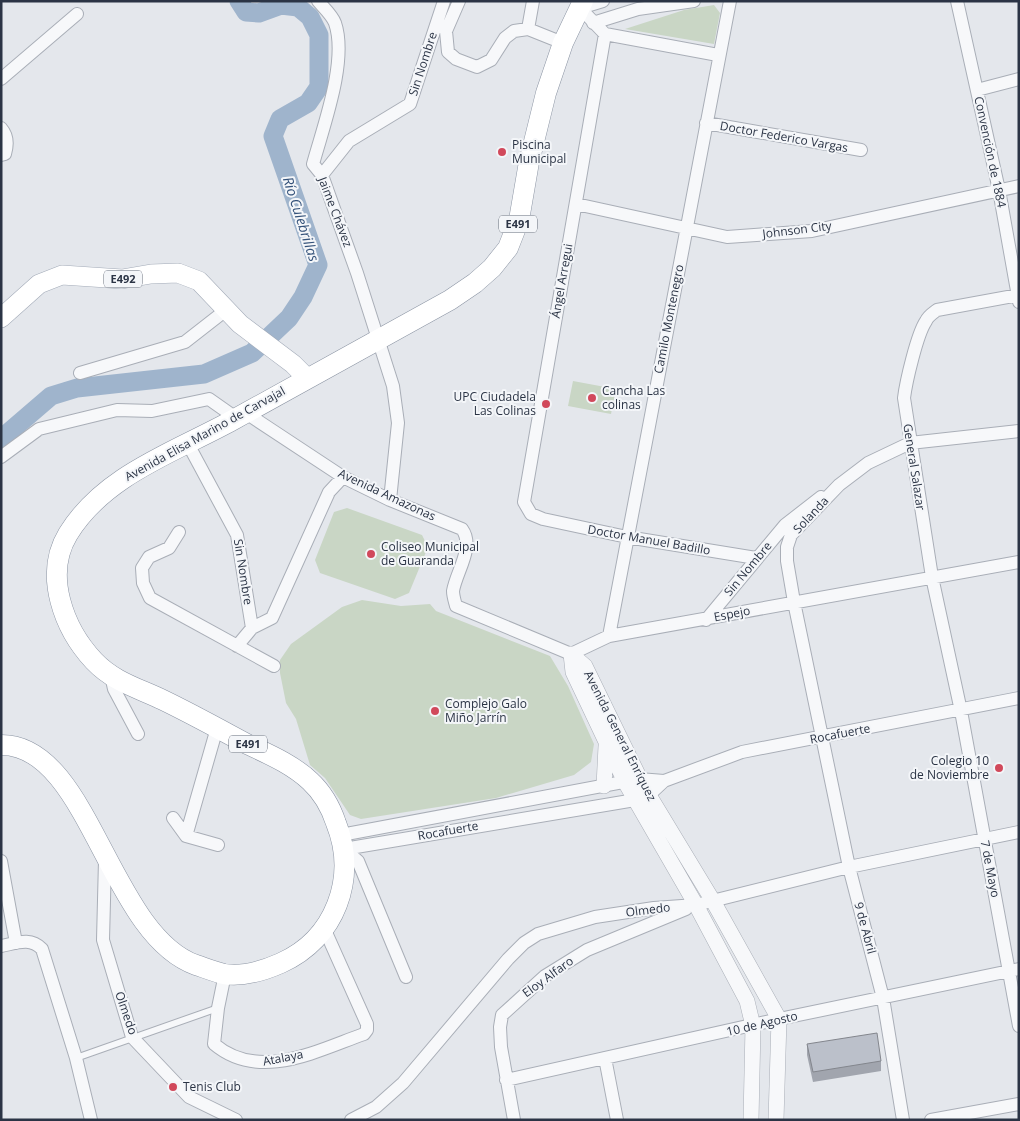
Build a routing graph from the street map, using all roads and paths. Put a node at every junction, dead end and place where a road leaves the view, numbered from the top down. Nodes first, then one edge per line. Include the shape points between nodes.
1 (318, 1) edge
2 (444, 1) edge
3 (459, 1) edge
4 (532, 1) edge
5 (603, 1) edge
6 (730, 1) edge
7 (957, 1) edge
8 (690, 2) edge
9 (586, 11) edge
10 (76, 14) dead end
11 (528, 29) junction
12 (605, 34) junction
13 (563, 43) junction
14 (718, 55) junction
15 (1, 79) edge
16 (1019, 79) edge
17 (976, 90) junction
18 (706, 123) junction
19 (1, 128) edge
20 (861, 150) dead end
21 (1, 155) edge
22 (322, 175) junction
23 (1019, 186) edge
24 (999, 190) junction
25 (576, 204) junction
26 (687, 228) junction
27 (1018, 298) edge
28 (226, 310) junction
29 (1, 318) edge
30 (379, 340) junction
31 (80, 372) dead end
32 (307, 378) junction
33 (241, 415) junction
34 (1019, 431) edge
35 (910, 443) junction
36 (188, 444) junction
37 (1, 457) edge
38 (343, 477) junction
39 (839, 485) junction
40 (390, 500) junction
41 (543, 519) joint
42 (179, 532) dead end
43 (627, 537) junction
44 (756, 558) junction
45 (1019, 562) edge
46 (932, 577) junction
47 (794, 602) junction
48 (706, 620) junction
49 (252, 628) junction
50 (609, 636) junction
51 (237, 646) junction
52 (571, 654) junction
53 (274, 666) dead end
54 (111, 676) junction
55 (1019, 698) edge
56 (961, 711) junction
57 (217, 728) junction
58 (138, 734) dead end
59 (822, 738) junction
60 (606, 740) junction
61 (1, 745) edge
62 (632, 781) junction
63 (664, 781) junction
64 (604, 786) junction
65 (642, 798) junction
66 (173, 818) dead end
67 (1019, 832) edge
68 (186, 836) junction
69 (984, 839) junction
70 (343, 842) junction
71 (218, 845) dead end
72 (106, 857) junction
73 (1, 861) edge
74 (849, 867) junction
75 (713, 901) junction
76 (696, 906) junction
77 (324, 928) junction
78 (16, 943) junction
79 (1, 946) edge
80 (1014, 970) edge
81 (225, 974) junction
82 (406, 977) dead end
83 (883, 998) junction
84 (218, 1008) junction
85 (779, 1019) junction
86 (753, 1026) junction
87 (1019, 1026) edge
88 (132, 1037) junction
89 (76, 1058) junction
90 (605, 1058) junction
91 (506, 1080) junction
92 (1019, 1104) edge
93 (91, 1120) edge
94 (236, 1120) edge
95 (351, 1120) edge
96 (514, 1120) edge
97 (617, 1120) edge
98 (751, 1120) edge
99 (776, 1120) edge
100 (903, 1120) edge
101 (931, 1120) edge

1 - 22 street, Jaime Chávez via 335,22 338,55 333,92 313,164
2 - 22 street, Sin Nombre via 410,104 349,141
3 - 11 street via 446,32 448,52 456,60 477,67 491,60 505,38 514,31
4 - 11 street
5 - 9 street
6 - 14 street, Camilo Montenegro
7 - 17 street, Convención de 1884
8 - 9 street
9 - 12 street
9 - 13 highway, E491
10 - 15 street
11 - 13 street
12 - 14 street
12 - 25 street, Ángel Arregui
13 - 30 highway, Avenida Elisa Marino de Carvajal / E491 via 546,93 519,220 508,248 475,283
14 - 18 street, Camilo Montenegro
16 - 17 street
17 - 24 street, Convención de 1884
18 - 20 street, Doctor Federico Vargas
18 - 26 street, Camilo Montenegro
19 - 21 street via 8,145 5,154
22 - 30 street, Jaime Chávez
23 - 24 street, Johnson City
24 - 26 street, Johnson City via 812,231 727,237
24 - 27 street, Convención de 1884
25 - 26 street, Johnson City
25 - 41 street, Ángel Arregui via 524,502 531,514
26 - 43 street, Camilo Montenegro
27 - 35 street, General Salazar via 938,310 925,321 904,398
28 - 29 main road, E492 via 199,281 178,273 122,279 62,275 39,284
28 - 31 street via 185,342
28 - 32 main road, E492
30 - 32 highway, Avenida Elisa Marino de Carvajal / E491
30 - 40 street, Jaime Chávez via 393,386 398,423
32 - 33 highway, Avenida Elisa Marino de Carvajal / E491
33 - 36 highway, Avenida Elisa Marino de Carvajal / E491
33 - 37 street, Avenida Amazonas via 209,399 152,411 117,410 39,429
33 - 38 street, Avenida Amazonas
34 - 35 street, Solanda
35 - 39 street, Solanda via 868,463
35 - 46 street, General Salazar
36 - 49 street, Sin Nombre via 237,535
36 - 54 highway, Avenida Elisa Marino de Carvajal / E491 via 148,463 107,490 83,514 66,538 59,562 57,590 65,616 78,642
38 - 40 street, Avenida Amazonas
38 - 49 street via 329,492 272,618
39 - 44 street, Sin Nombre via 809,504 785,525
39 - 47 street, Solanda via 792,535 787,547
40 - 52 street, Avenida Amazonas via 462,530 467,536 453,593 456,606
41 - 43 street, Doctor Manuel Badillo
42 - 51 street via 169,548 149,558 142,568 143,583 150,598
43 - 44 street, Doctor Manuel Badillo
43 - 50 street, Camilo Montenegro
44 - 48 street, Sin Nombre
45 - 46 street, Espejo
46 - 47 street, Espejo
46 - 56 street, General Salazar
47 - 48 street, Espejo
47 - 59 street, Solanda
48 - 50 street, Espejo
49 - 51 street
50 - 52 street, Espejo
51 - 53 street
52 - 60 street, Avenida General Enríquez via 573,672
52 - 62 street, Avenida General Enríquez via 585,666
54 - 57 highway, Avenida Elisa Marino de Carvajal / E491
54 - 58 street via 114,689
55 - 56 street, Rocafuerte
56 - 59 street, Rocafuerte
56 - 69 street, 7 de Mayo
57 - 68 street
57 - 70 highway, Avenida Elisa Marino de Carvajal / E491 via 289,765 311,782 330,807
59 - 63 street, Rocafuerte via 742,752
59 - 74 street, 9 de Abril
60 - 62 street, Avenida General Enríquez
60 - 64 street
61 - 72 highway, Avenida Elisa Marino de Carvajal / E491 via 8,744 31,752 51,769 68,789
62 - 63 street, Rocafuerte
62 - 64 street, Rocafuerte
62 - 65 street, Avenida General Enríquez
63 - 65 street, Rocafuerte
64 - 70 street, Rocafuerte
65 - 70 street, Rocafuerte
65 - 75 street, Avenida General Enríquez
65 - 76 street, Avenida General Enríquez
66 - 68 street
67 - 69 street, Olmedo
68 - 71 street
69 - 74 street, Olmedo
69 - 80 street, 7 de Mayo
70 - 77 highway, Avenida Elisa Marino de Carvajal / E491 via 345,880 340,900
70 - 82 street via 358,861
72 - 81 highway, Avenida Elisa Marino de Carvajal / E491 via 142,922 166,948 192,964
72 - 88 street, Olmedo via 103,940
73 - 78 street
74 - 75 street, Olmedo
74 - 83 street, 9 de Abril
75 - 76 street, Olmedo
75 - 85 street, Avenida General Enríquez
76 - 86 street, Avenida General Enríquez via 747,1001
76 - 91 street, Eloy Alfaro via 587,950 545,976 511,1005 502,1016 500,1027
76 - 95 street, Olmedo via 654,908 595,917 556,927 524,942 402,1083 376,1107
77 - 81 highway, Avenida Elisa Marino de Carvajal / E491 via 291,959 267,970
77 - 84 street, Atalaya via 368,1024 364,1034 301,1056 257,1064 226,1054 214,1044
78 - 79 street
78 - 89 street via 35,942 42,949
80 - 83 street, 10 de Agosto
80 - 87 street, 7 de Mayo
81 - 84 street
83 - 85 street, 10 de Agosto
83 - 100 street, 9 de Abril
84 - 88 lane
85 - 86 street, 10 de Agosto
85 - 99 street
86 - 90 street, 10 de Agosto
86 - 98 street, Avenida General Enríquez
88 - 89 lane
88 - 94 street, Olmedo via 189,1097
89 - 93 street
90 - 91 street, 10 de Agosto
90 - 97 street
91 - 96 street, Eloy Alfaro
92 - 101 street

